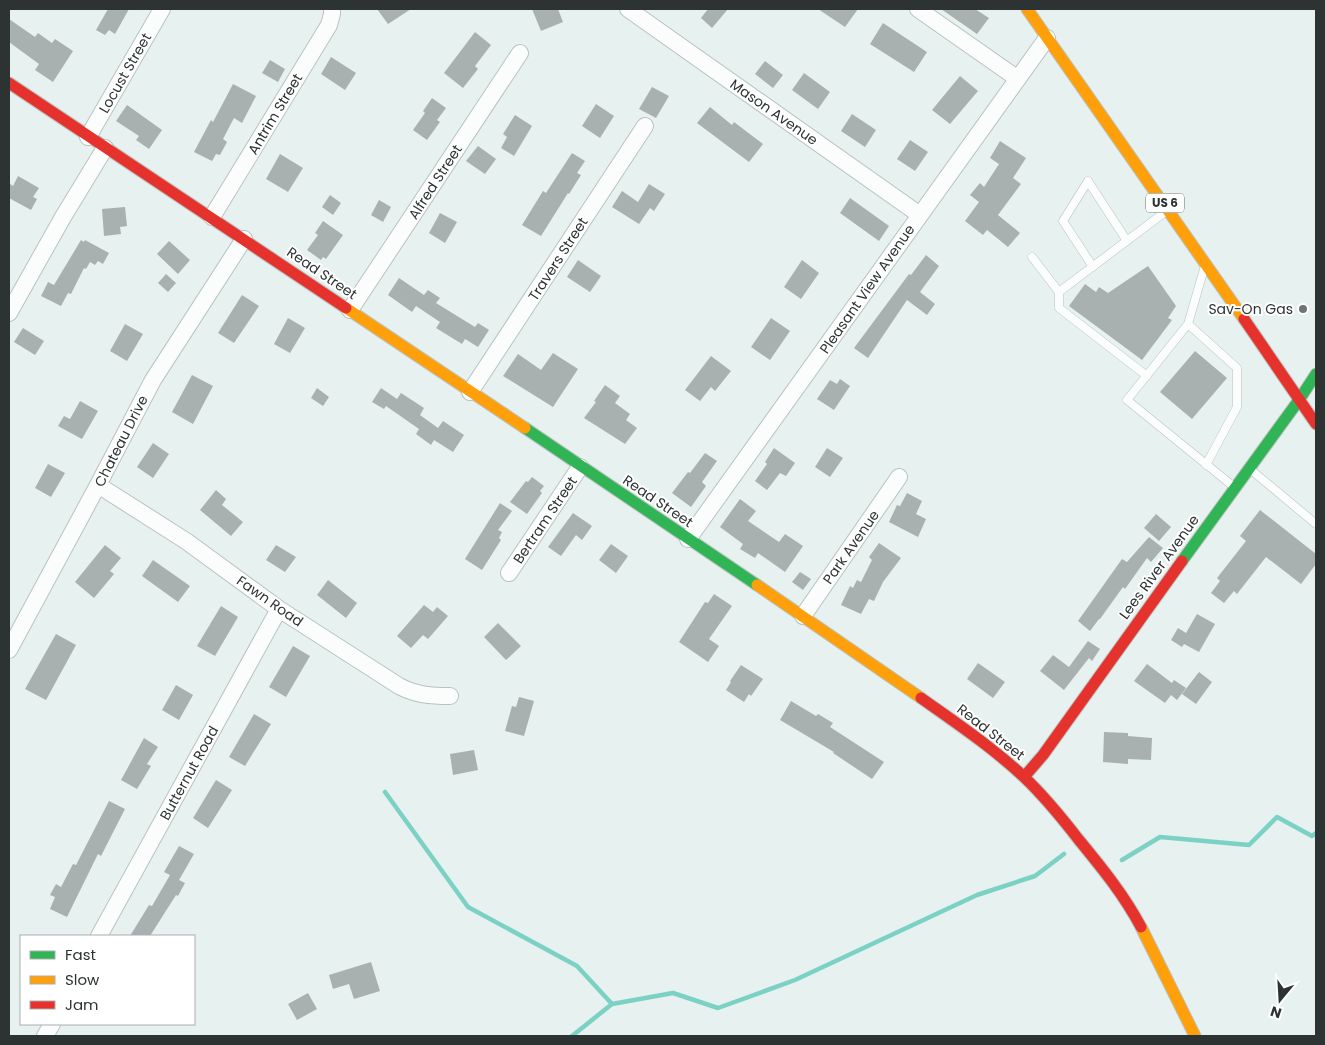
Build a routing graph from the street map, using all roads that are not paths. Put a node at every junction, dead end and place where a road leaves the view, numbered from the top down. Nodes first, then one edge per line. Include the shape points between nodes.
1 (162, 9) edge
2 (332, 9) edge
3 (628, 9) edge
4 (918, 9) edge
5 (1027, 9) edge
6 (1047, 38) junction
7 (520, 53) dead end
8 (1018, 79) junction
9 (9, 83) edge
10 (646, 126) dead end
11 (88, 137) junction
12 (105, 148) junction
13 (1169, 210) junction
14 (920, 215) junction
15 (212, 217) junction
16 (244, 239) junction
17 (1127, 241) junction
18 (1032, 257) dead end
19 (1205, 263) junction
20 (1093, 267) junction
21 (1060, 292) junction
22 (350, 310) junction
23 (9, 313) edge
24 (1188, 324) junction
25 (1316, 374) edge
26 (1147, 376) junction
27 (470, 392) junction
28 (1299, 400) junction
29 (1316, 424) edge
30 (1206, 465) junction
31 (580, 467) junction
32 (1248, 468) junction
33 (899, 478) dead end
34 (98, 485) junction
35 (1234, 488) junction
36 (1316, 524) edge
37 (688, 539) junction
38 (509, 573) dead end
39 (279, 609) junction
40 (802, 616) junction
41 (9, 650) edge
42 (450, 696) dead end
43 (1024, 777) junction
44 (99, 935) edge
45 (51, 1025) edge
46 (45, 1036) edge
47 (1195, 1036) edge

1 - 11 street, Locust Street
2 - 15 street, Antrim Street via 329,25
3 - 14 street, Mason Avenue
4 - 8 street
5 - 6 main road, US 6
6 - 8 street, Pleasant View Avenue
6 - 13 main road, US 6
7 - 22 street, Alfred Street
8 - 14 street, Pleasant View Avenue
9 - 11 main road, Read Street
10 - 27 street, Travers Street
11 - 12 main road, Read Street
12 - 15 main road, Read Street
12 - 23 street
13 - 17 lane
13 - 19 main road, US 6
14 - 37 street, Pleasant View Avenue
15 - 16 main road, Read Street
16 - 22 main road, Read Street
16 - 34 street, Chateau Drive via 153,380
17 - 20 lane
17 - 20 lane via 1088,181 1063,221
18 - 21 lane
19 - 24 lane
19 - 28 main road, US 6
20 - 21 lane
21 - 26 lane via 1059,308
22 - 27 main road, Read Street
24 - 26 lane
24 - 30 lane via 1237,368 1237,406
25 - 28 main road, Lees River Avenue
26 - 30 lane via 1127,400
27 - 31 main road, Read Street
28 - 29 main road, US 6
28 - 32 main road, Lees River Avenue
30 - 35 lane
31 - 37 main road, Read Street
31 - 38 street, Bertram Street
32 - 35 main road, Lees River Avenue
32 - 36 lane
33 - 40 street, Park Avenue
34 - 39 street, Fawn Road via 186,541
34 - 41 street, Chateau Drive
35 - 43 main road, Lees River Avenue
37 - 40 main road, Read Street
39 - 42 street, Fawn Road via 399,686 424,696
39 - 44 street, Butternut Road
40 - 43 main road, Read Street via 985,744
43 - 47 main road, Read Street via 1055,810 1127,901
45 - 46 street

